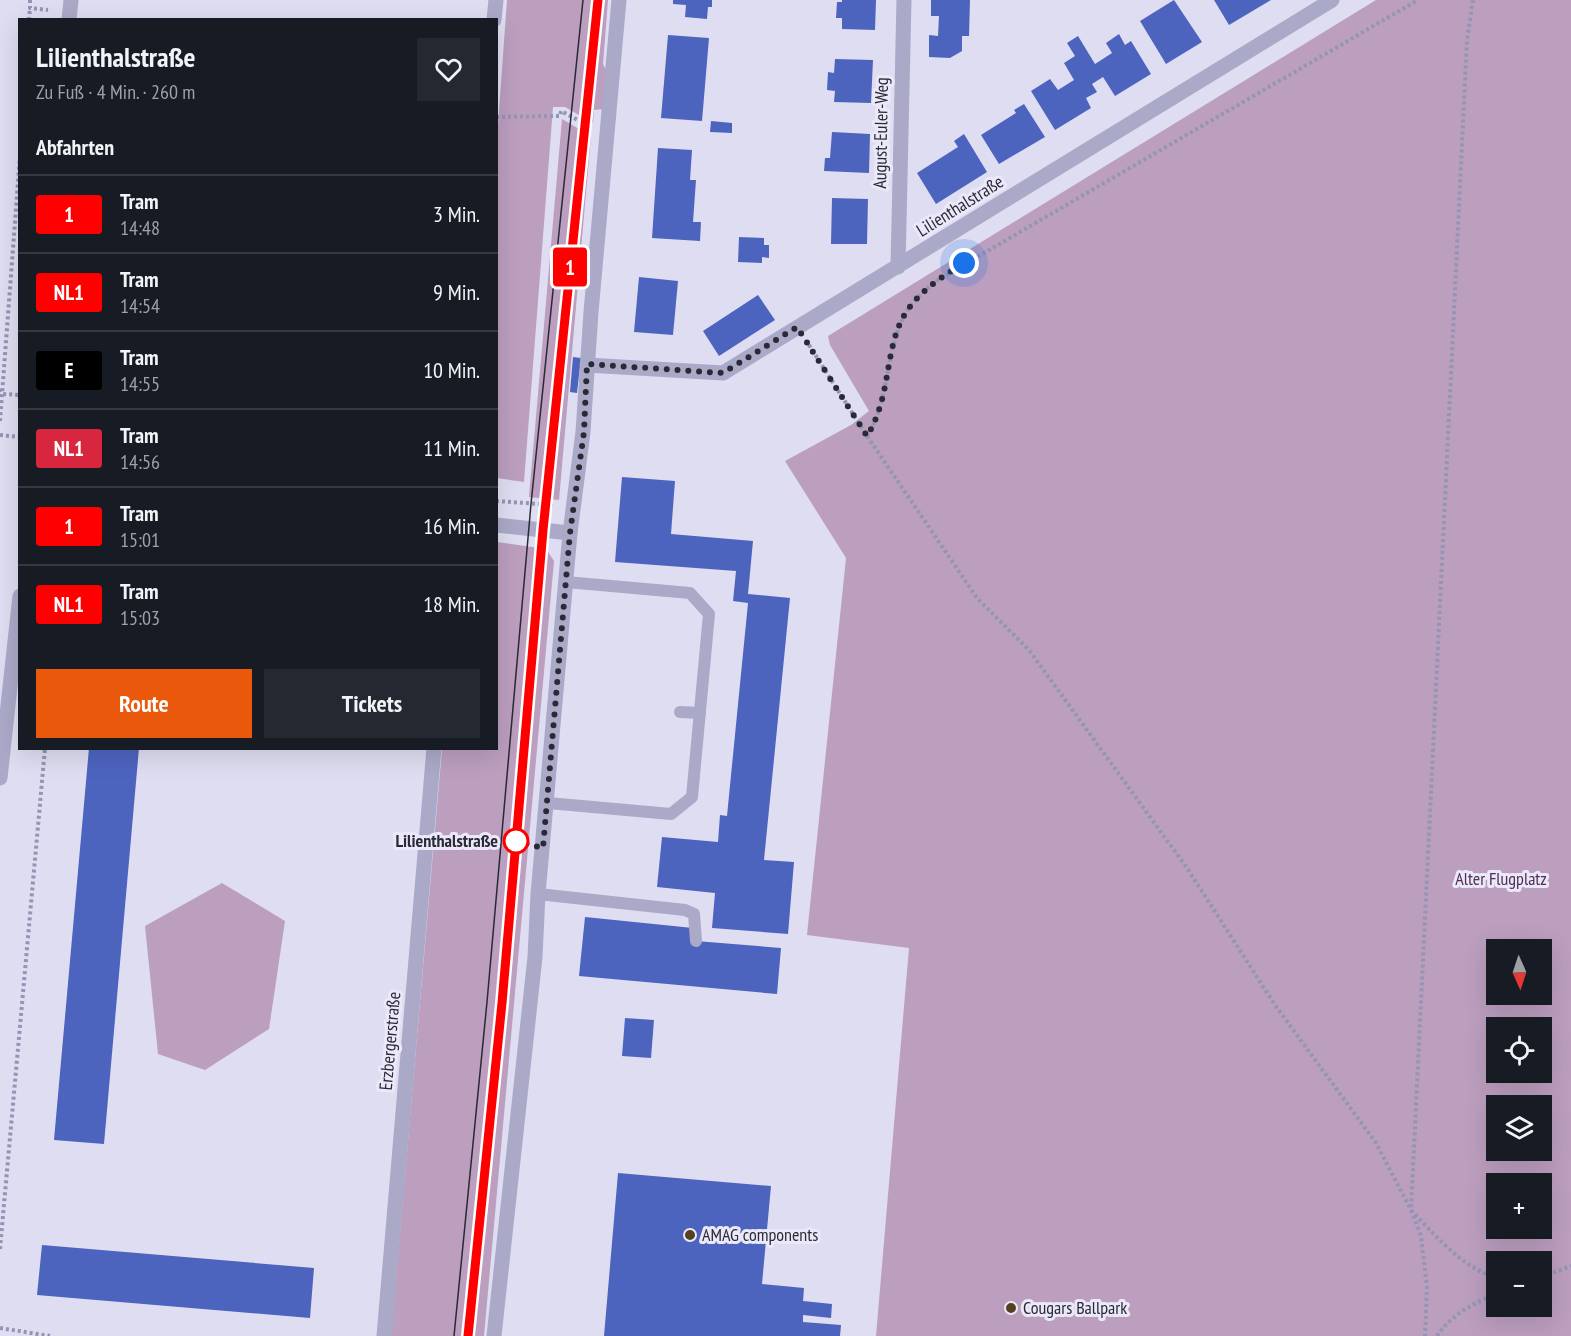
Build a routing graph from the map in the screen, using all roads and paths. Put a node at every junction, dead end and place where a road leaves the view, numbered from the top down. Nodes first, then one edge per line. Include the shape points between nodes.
1 (71, 0) edge
2 (496, 0) edge
3 (619, 0) edge
4 (904, 0) edge
5 (1332, 0) edge
6 (1418, 0) edge
7 (1473, 0) edge
8 (30, 8) dead end
9 (29, 18) edge
10 (69, 18) edge
11 (494, 18) edge
12 (609, 115) junction
13 (498, 117) edge
14 (18, 184) edge
15 (898, 267) junction
16 (797, 327) junction
17 (587, 364) junction
18 (0, 389) edge
19 (3, 394) junction
20 (18, 395) edge
21 (0, 421) edge
22 (0, 435) edge
23 (867, 436) junction
24 (18, 437) edge
25 (576, 492) junction
26 (498, 501) edge
27 (498, 525) edge
28 (570, 533) junction
29 (566, 582) junction
30 (18, 614) edge
31 (680, 712) dead end
32 (700, 713) junction
33 (45, 750) edge
34 (434, 750) edge
35 (0, 778) edge
36 (548, 802) junction
37 (538, 894) junction
38 (696, 940) dead end
39 (1412, 1210) junction
40 (0, 1249) edge
41 (1571, 1266) edge
42 (1552, 1273) edge
43 (1486, 1274) edge
44 (1486, 1298) edge
45 (0, 1328) edge
46 (50, 1336) edge
47 (384, 1336) edge
48 (494, 1336) edge
49 (1425, 1336) edge
50 (1437, 1336) edge

1 - 10 street
2 - 11 street
3 - 12 street
4 - 15 street, August-Euler-Weg
5 - 15 street, Lilienthalstraße
6 - 23 path via 936,281 905,314 883,403
7 - 39 path via 1467,40
8 - 9 path
12 - 13 path via 597,114 594,130 561,111 560,116
12 - 17 street
14 - 19 path
15 - 16 street, Lilienthalstraße
16 - 17 street, Lilienthalstraße via 723,373
16 - 23 path
17 - 25 street
18 - 19 path
19 - 20 path
19 - 21 path
22 - 24 path
23 - 39 path via 976,598 1029,650 1187,868 1275,1005 1376,1143
25 - 26 path via 563,490 562,506
25 - 28 street
27 - 28 street
28 - 29 street
29 - 32 lane via 690,592 709,614
29 - 36 street
30 - 35 street
31 - 32 lane
32 - 36 lane via 692,797 671,814
33 - 40 path
34 - 47 street, Erzbergerstraße
36 - 37 street
37 - 38 lane via 685,910 697,920
37 - 48 street via 536,957
39 - 43 path via 1461,1258
39 - 49 path via 1421,1236 1427,1287
41 - 42 path
44 - 50 path via 1445,1324
45 - 46 path

